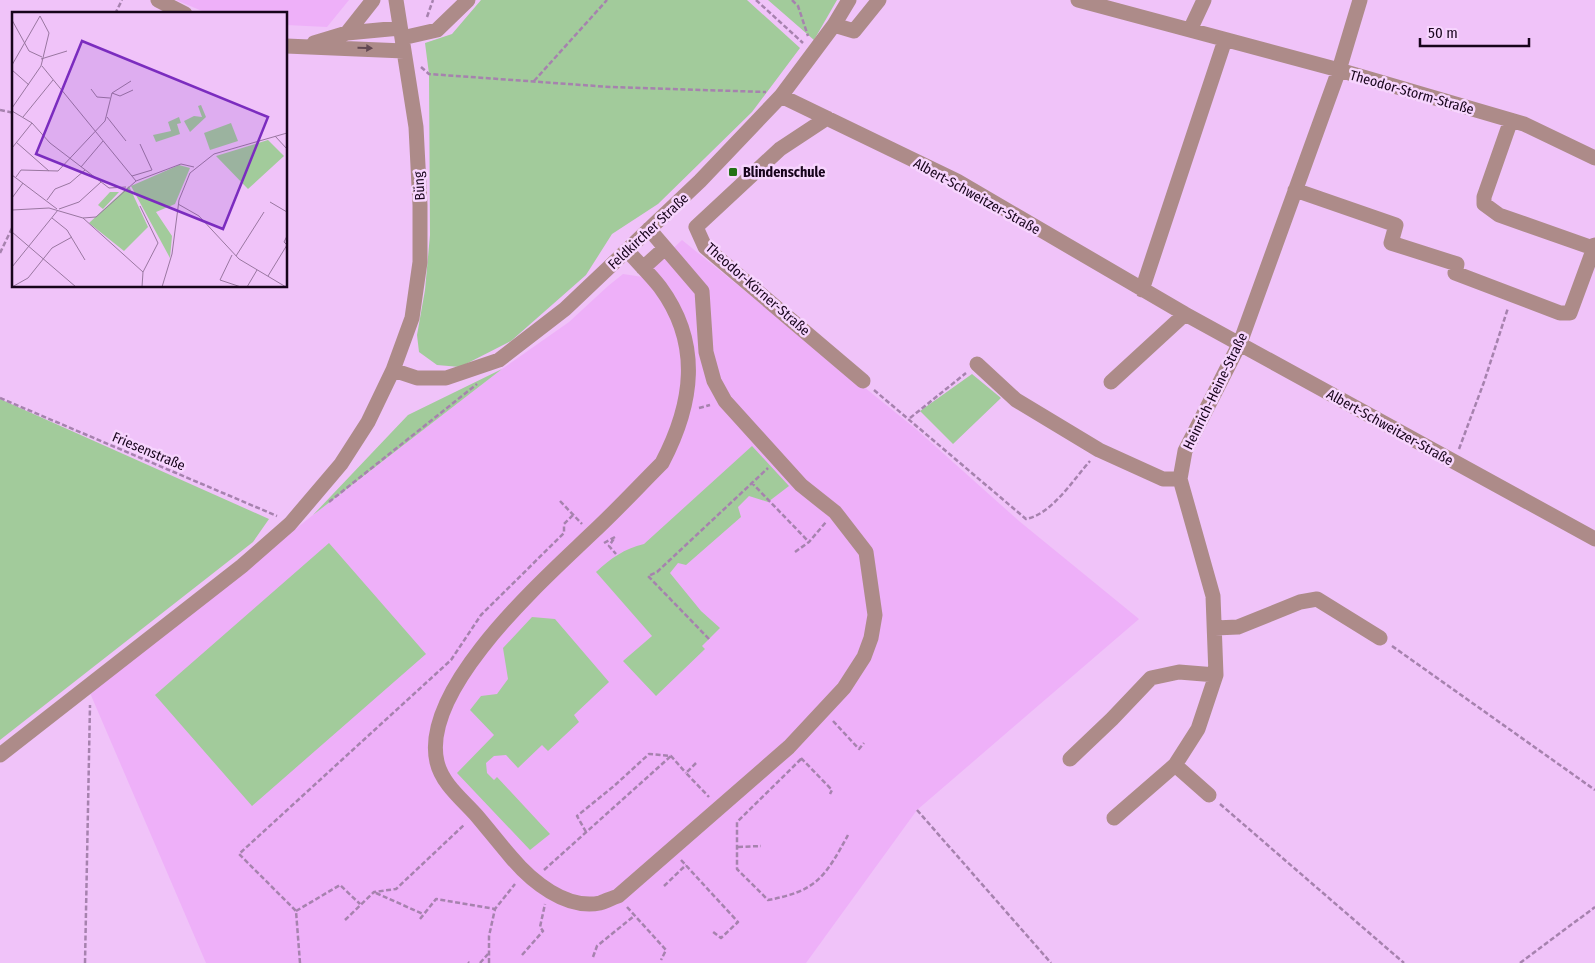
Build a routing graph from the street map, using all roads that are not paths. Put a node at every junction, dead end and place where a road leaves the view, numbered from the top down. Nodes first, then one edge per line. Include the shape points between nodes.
1 (158, 0) edge
2 (373, 0) edge
3 (396, 0) edge
4 (468, 0) edge
5 (849, 0) edge
6 (879, 0) edge
7 (1078, 0) edge
8 (1204, 0) edge
9 (1360, 0) edge
10 (181, 12) edge
11 (834, 25) junction
12 (1190, 30) junction
13 (347, 33) junction
14 (402, 39) junction
15 (1224, 40) junction
16 (292, 47) edge
17 (1339, 70) junction
18 (781, 96) junction
19 (827, 118) junction
20 (1511, 120) junction
21 (1595, 158) edge
22 (1295, 190) junction
23 (649, 229) junction
24 (1595, 245) edge
25 (665, 248) junction
26 (627, 250) junction
27 (643, 268) junction
28 (1142, 290) junction
29 (1185, 314) junction
30 (1240, 343) junction
31 (977, 364) road end
32 (393, 370) junction
33 (863, 380) road end
34 (1111, 382) dead end
35 (1180, 479) junction
36 (1595, 539) edge
37 (1215, 628) junction
38 (1380, 638) road end
39 (1216, 675) junction
40 (0, 755) edge
41 (1070, 759) dead end
42 (1176, 765) junction
43 (1209, 795) road end
44 (1114, 818) dead end

1 - 10 street
2 - 13 street
3 - 14 street, Büng
4 - 14 street via 437,30
5 - 11 street, Feldkircher Straße
6 - 11 street via 854,31
7 - 12 street, Theodor-Storm-Straße
8 - 12 street
9 - 17 street, Heinrich-Heine-Straße
11 - 18 street, Feldkircher Straße
12 - 15 street, Theodor-Storm-Straße
13 - 14 street
13 - 16 street
16 -> 14 street via 359,47
14 - 32 street, Büng via 416,127 420,262 412,318
15 - 17 street, Theodor-Storm-Straße
15 - 28 street
17 - 20 street, Theodor-Storm-Straße
17 - 22 street, Heinrich-Heine-Straße
18 - 19 street, Albert-Schweitzer-Straße
18 - 23 street, Feldkircher Straße
19 - 28 street, Albert-Schweitzer-Straße via 957,181
19 - 33 street, Theodor-Körner-Straße via 780,149 696,227 706,247
20 - 21 street, Theodor-Storm-Straße
20 - 24 street via 1484,204 1499,215 1590,247
22 - 24 street via 1396,225 1391,243 1457,264 1456,273 1560,313 1570,313
22 - 30 street, Heinrich-Heine-Straße
23 - 25 street
23 - 26 street, Feldkircher Straße
25 - 27 street
25 - 27 street via 702,291 706,352 724,402 777,461 835,512 866,552 875,615 872,638 844,688 789,747 618,896 600,903 578,903 554,894 529,876 441,776 434,751 440,718 468,668 514,607 662,463 675,438 690,370 683,332 664,294
26 - 27 street
26 - 32 street, Feldkircher Straße via 565,309 499,360 446,378 417,378
28 - 29 street, Albert-Schweitzer-Straße
29 - 30 street, Albert-Schweitzer-Straße
29 - 34 street
30 - 35 street, Heinrich-Heine-Straße via 1185,451
30 - 36 street, Albert-Schweitzer-Straße
31 - 35 street via 1016,400 1099,450 1163,479
32 - 40 street, Büng via 368,422 341,464 290,524 242,566
35 - 37 street, Heinrich-Heine-Straße via 1213,596
37 - 38 street via 1238,627 1300,602 1317,599
37 - 39 street, Heinrich-Heine-Straße
39 - 41 street via 1179,672 1151,678
39 - 42 street, Heinrich-Heine-Straße via 1198,728
42 - 43 street
42 - 44 street, Heinrich-Heine-Straße

